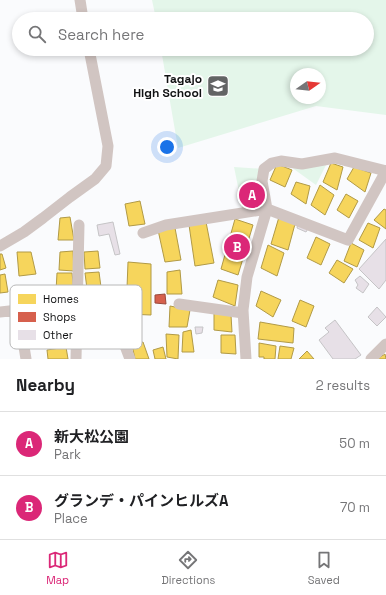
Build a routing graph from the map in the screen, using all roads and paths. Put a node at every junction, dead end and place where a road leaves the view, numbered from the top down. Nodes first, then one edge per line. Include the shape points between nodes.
1 (80, 0) edge
2 (82, 12) edge
3 (90, 56) edge
4 (386, 171) edge
5 (267, 209) junction
6 (79, 225) dead end
7 (143, 233) dead end
8 (0, 246) edge
9 (78, 285) edge
10 (179, 304) dead end
11 (10, 311) edge
12 (0, 312) edge
13 (243, 313) junction
14 (386, 344) edge
15 (24, 349) edge
16 (76, 349) edge
17 (126, 349) edge
18 (26, 359) edge
19 (76, 359) edge
20 (130, 359) edge
21 (246, 359) edge
22 (371, 359) edge

1 - 2 street
3 - 8 street via 108,146 106,166 95,179 24,232
4 - 5 street via 348,240
4 - 5 street via 335,158 302,164 281,161 264,169 262,181
5 - 7 street via 166,225
5 - 13 street via 247,277
6 - 9 street
10 - 13 street
11 - 12 street
13 - 21 street
14 - 22 street
15 - 18 street
16 - 19 street
17 - 20 street

